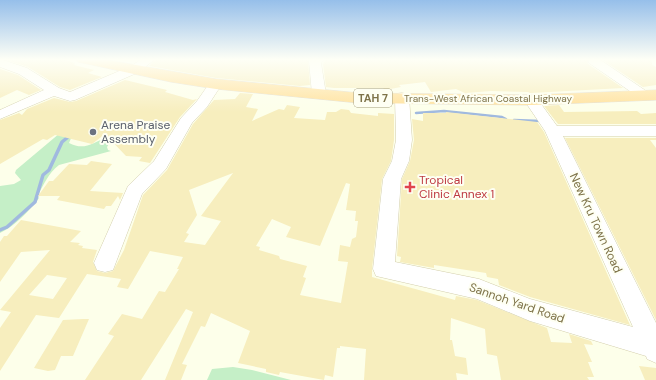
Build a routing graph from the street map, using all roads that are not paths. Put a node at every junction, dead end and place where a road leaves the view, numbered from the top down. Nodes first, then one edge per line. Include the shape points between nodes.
1 (31, 77) edge
2 (117, 77) edge
3 (170, 77) edge
4 (317, 77) edge
5 (620, 77) edge
6 (216, 84) junction
7 (54, 91) junction
8 (319, 94) junction
9 (651, 95) edge
10 (402, 97) junction
11 (531, 100) junction
12 (0, 114) edge
13 (552, 130) junction
14 (656, 131) edge
15 (105, 263) dead end
16 (655, 348) edge

1 - 7 street
2 - 7 street via 70,97
3 - 6 highway, Trans-West African Coastal Highway / TAH 7
4 - 8 street
5 - 9 street
6 - 8 highway, Trans-West African Coastal Highway / TAH 7
6 - 15 street via 186,121 160,165 134,191
7 - 12 street
8 - 10 highway, Trans-West African Coastal Highway / TAH 7 via 359,98
9 - 11 highway, Trans-West African Coastal Highway / TAH 7
10 - 11 highway, Trans-West African Coastal Highway / TAH 7
10 - 16 street, Sannoh Yard Road via 405,118 401,160 392,179 384,269 479,289 530,310
11 - 13 street, New Kru Town Road
13 - 14 street
13 - 16 street, New Kru Town Road

